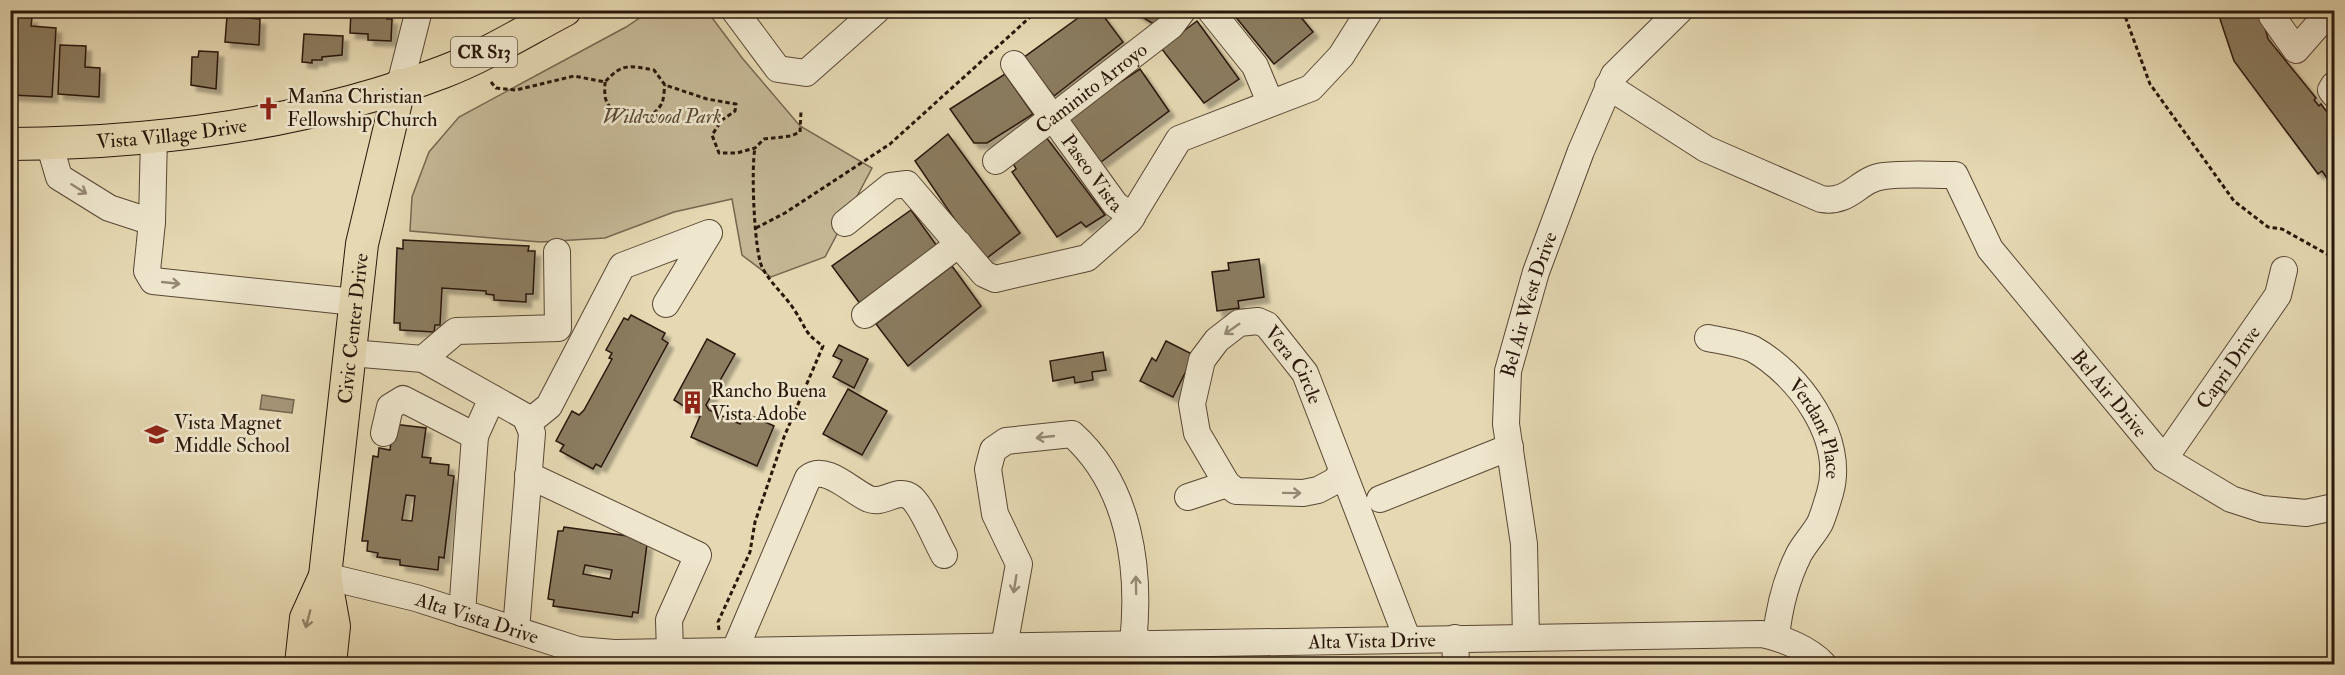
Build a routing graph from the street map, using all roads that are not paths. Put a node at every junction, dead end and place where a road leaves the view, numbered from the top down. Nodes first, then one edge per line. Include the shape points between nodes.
1 (419, 10) edge
2 (565, 10) edge
3 (734, 10) edge
4 (877, 10) edge
5 (1183, 10) edge
6 (1210, 10) edge
7 (1370, 10) edge
8 (1680, 10) edge
9 (2271, 10) edge
10 (2331, 10) edge
11 (1014, 64) dead end
12 (400, 85) junction
13 (2334, 85) edge
14 (1608, 86) junction
15 (2334, 94) edge
16 (1270, 102) junction
17 (1052, 117) junction
18 (154, 136) junction
19 (49, 143) junction
20 (10, 144) edge
21 (996, 161) dead end
22 (1132, 218) junction
23 (152, 222) junction
24 (845, 222) dead end
25 (959, 244) junction
26 (557, 252) dead end
27 (2284, 270) dead end
28 (355, 302) junction
29 (666, 304) dead end
30 (865, 315) dead end
31 (558, 328) junction
32 (1708, 338) dead end
33 (582, 342) junction
34 (350, 353) junction
35 (423, 359) junction
36 (492, 398) junction
37 (528, 423) junction
38 (384, 433) dead end
39 (475, 436) junction
40 (1510, 447) junction
41 (2164, 459) junction
42 (1341, 472) junction
43 (528, 475) junction
44 (1227, 484) junction
45 (1188, 497) dead end
46 (1380, 499) dead end
47 (2334, 507) edge
48 (944, 555) dead end
49 (325, 576) junction
50 (462, 613) junction
51 (516, 630) junction
52 (1776, 637) junction
53 (1407, 638) junction
54 (1455, 638) junction
55 (1526, 638) junction
56 (1004, 647) junction
57 (1141, 650) edge
58 (670, 652) junction
59 (728, 652) junction
60 (578, 657) edge
61 (889, 657) edge
62 (638, 658) edge
63 (301, 664) edge
64 (330, 664) edge
65 (1456, 664) edge
66 (1823, 664) edge

1 - 12 street
2 - 12 main road, CR S13 via 443,72
3 - 4 street via 778,69 806,73
5 - 17 street, Caminito Arroyo via 1171,26
6 - 16 street via 1255,66
7 - 16 street via 1341,56 1311,88
8 - 14 street, Bel Air West Drive via 1614,75
9 - 10 street via 2296,50
11 - 17 street, Paseo Vista
12 - 18 main road, Vista Village Drive / CR S13 via 295,117
12 - 28 main road, Civic Center Drive via 362,244
13 - 15 street
14 - 40 street, Bel Air West Drive via 1536,272 1508,371 1506,424
14 - 41 street, Bel Air Drive via 1706,149 1821,199 1833,201 1853,194 1866,182 1882,176 1955,175 1990,249
16 - 22 street via 1179,139
17 - 21 street, Caminito Arroyo
17 - 22 street, Paseo Vista via 1115,204
18 - 19 main road, Vista Village Drive / CR S13
18 - 23 street
19 - 20 main road, Vista Village Drive / CR S13
19 -> 23 street via 59,177 109,208
22 - 25 street via 1087,258 995,279 984,274
23 -> 28 street via 147,271 153,281
24 - 25 street via 891,186 907,184
25 - 30 street
26 - 31 street
27 - 41 street, Capri Drive via 2278,296
28 - 34 main road, Civic Center Drive
29 - 33 street via 709,233 622,266
31 - 33 street
31 - 35 street via 456,331
32 - 52 street, Verdant Place via 1751,348 1784,370 1801,389 1824,429 1831,453 1831,489 1820,523 1800,553 1779,605
33 - 37 street via 549,406
34 - 35 street
34 - 49 main road, Civic Center Drive
35 - 36 street
36 - 37 street via 526,417
36 - 39 street
37 - 43 street via 532,433
38 - 39 street via 390,406 404,399
39 - 50 street
40 - 46 street
40 - 55 street, Bel Air West Drive via 1524,544
41 - 47 street, Bel Air Drive via 2231,499 2262,509 2306,513
44 -> 42 street via 1236,490 1304,494 1335,481
42 -> 44 street, Vera Circle via 1305,373 1267,325 1258,321 1239,323 1217,340 1202,360 1192,404 1197,433
42 - 53 street, Vera Circle
43 - 51 street
43 - 58 street via 698,555 669,620
44 - 45 street
48 - 59 street via 913,499 896,494 884,501 871,500 823,473 813,473
49 - 50 street, Alta Vista Drive
49 -> 63 main road, Civic Center Drive via 306,618
49 - 64 main road, Civic Center Drive via 334,626
50 - 51 street, Alta Vista Drive
51 - 60 street, Alta Vista Drive
52 - 55 street, Alta Vista Drive via 1762,634
52 - 66 street, Alta Vista Drive
53 - 54 street, Alta Vista Drive
53 - 57 street, Alta Vista Drive
54 - 55 street, Alta Vista Drive
54 - 65 street, Alta Vista Drive
56 - 57 street, Alta Vista Drive
57 -> 56 street via 1136,577 1127,526 1109,484 1072,434 1006,441 993,450 987,469 995,514 1019,564
56 - 61 street, Alta Vista Drive
58 - 59 street, Alta Vista Drive
58 - 62 street, Alta Vista Drive
59 - 61 street, Alta Vista Drive
60 - 62 street, Alta Vista Drive

